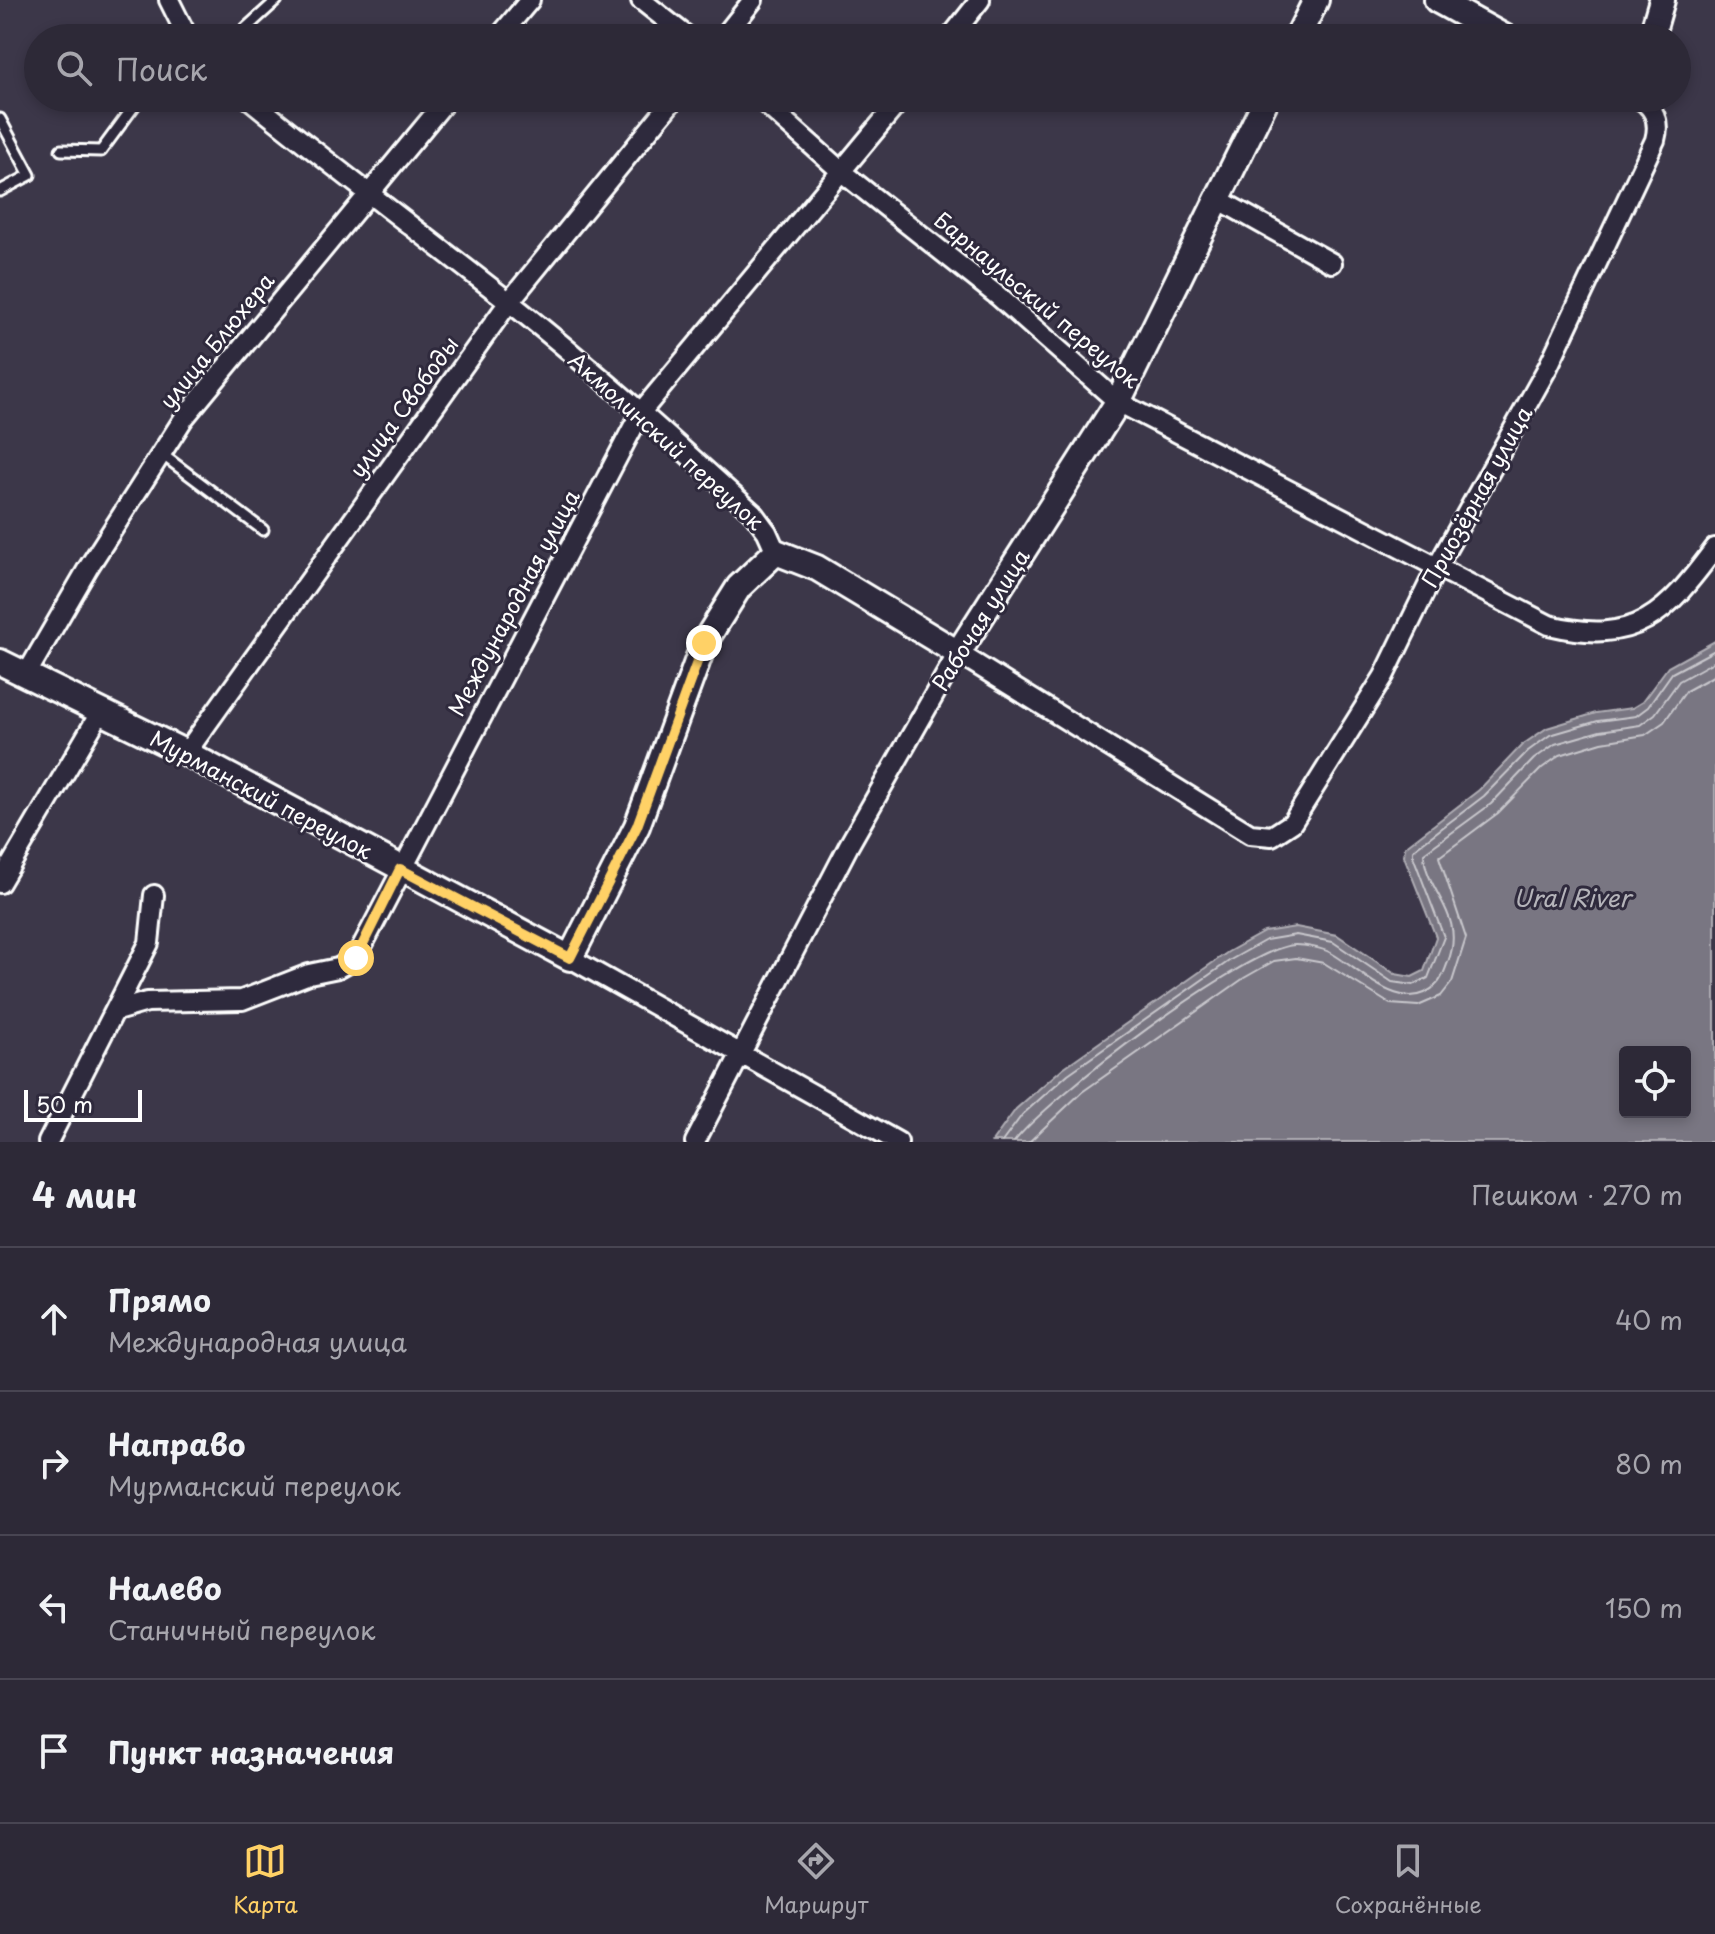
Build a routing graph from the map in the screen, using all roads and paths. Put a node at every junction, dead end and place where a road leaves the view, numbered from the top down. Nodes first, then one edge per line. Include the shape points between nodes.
1 (169, 0) edge
2 (277, 0) edge
3 (530, 0) edge
4 (641, 0) edge
5 (753, 0) edge
6 (980, 0) edge
7 (1316, 0) edge
8 (1437, 0) edge
9 (1662, 0) edge
10 (181, 24) edge
11 (250, 24) edge
12 (510, 24) edge
13 (671, 24) edge
14 (734, 24) edge
15 (961, 24) edge
16 (1304, 24) edge
17 (1481, 24) edge
18 (1655, 24) edge
19 (130, 112) edge
20 (265, 112) edge
21 (436, 112) edge
22 (664, 112) edge
23 (775, 112) edge
24 (891, 112) edge
25 (1260, 112) edge
26 (1653, 112) edge
27 (0, 119) edge
28 (61, 150) dead end
29 (843, 173) junction
30 (0, 191) edge
31 (367, 195) junction
32 (1216, 198) junction
33 (1332, 263) dead end
34 (509, 302) junction
35 (1118, 402) junction
36 (641, 412) junction
37 (163, 455) junction
38 (263, 530) dead end
39 (1715, 548) edge
40 (776, 552) junction
41 (1438, 565) junction
42 (958, 653) junction
43 (0, 662) edge
44 (26, 675) junction
45 (100, 713) junction
46 (186, 753) junction
47 (1272, 836) joint
48 (400, 869) junction
49 (0, 883) edge
50 (154, 895) dead end
51 (570, 958) junction
52 (116, 1011) junction
53 (738, 1053) junction
54 (48, 1142) edge
55 (695, 1142) edge
56 (898, 1142) edge

1 - 10 street
2 - 11 lane
3 - 12 street
4 - 13 street
5 - 14 street
6 - 15 street
7 - 16 street
8 - 17 street
9 - 18 street
19 - 28 lane via 101,151
20 - 31 street, Акмолинский переулок
21 - 31 street, улица Блюхера
22 - 34 street, улица Свободы
23 - 29 street, Барнаульский переулок
24 - 29 street, Международная улица
25 - 32 street, Рабочая улица
26 - 41 street, Приозёрная улица via 1655,140 1548,367
27 - 30 lane via 30,175
29 - 35 street, Барнаульский переулок via 998,296
29 - 36 street, Международная улица
31 - 34 street, Акмолинский переулок
31 - 37 street, улица Блюхера via 184,418
32 - 33 street
32 - 35 street, Рабочая улица
34 - 36 street, Акмолинский переулок
34 - 46 street, улица Свободы
35 - 41 street, Барнаульский переулок
35 - 42 street, Рабочая улица
36 - 40 street, Акмолинский переулок via 753,513
36 - 48 street, Международная улица
37 - 38 lane
37 - 44 street, улица Блюхера
39 - 41 street, Барнаульский переулок via 1660,612 1631,627 1605,632 1549,625
40 - 42 street, Акмолинский переулок via 817,568
40 - 51 street via 739,587 704,643 637,826
41 - 47 street, Приозёрная улица via 1375,689 1292,823
42 - 47 street, Акмолинский переулок via 1250,834
42 - 53 street, Рабочая улица
43 - 44 street, Мурманский переулок
44 - 45 street, Мурманский переулок
45 - 46 street, Мурманский переулок
45 - 49 street
46 - 48 street, Мурманский переулок
48 - 51 street, Мурманский переулок
48 - 52 street, Международная улица via 356,958 338,968 242,1000 147,1002
50 - 52 street via 149,943
51 - 53 street, Мурманский переулок
52 - 54 street
53 - 55 street, Рабочая улица
53 - 56 street, Мурманский переулок

